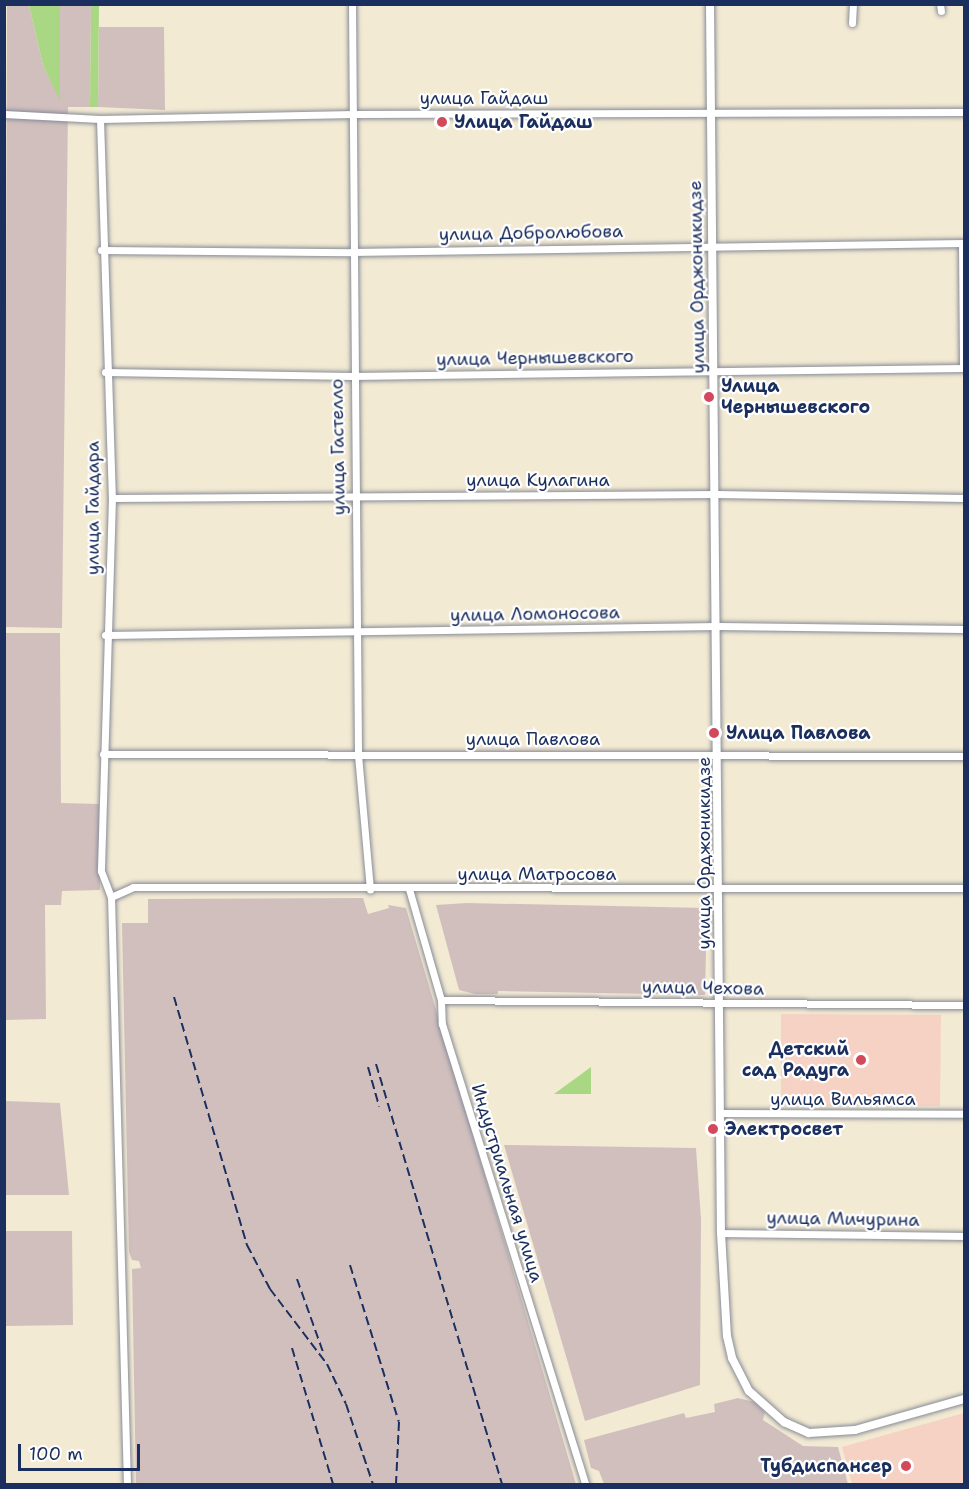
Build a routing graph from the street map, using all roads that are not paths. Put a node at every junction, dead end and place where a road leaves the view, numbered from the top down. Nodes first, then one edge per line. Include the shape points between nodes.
1 (352, 4) edge
2 (710, 4) edge
3 (853, 4) edge
4 (852, 23) dead end
5 (711, 112) junction
6 (964, 112) edge
7 (4, 114) edge
8 (354, 114) junction
9 (100, 119) junction
10 (963, 243) edge
11 (713, 244) junction
12 (101, 250) junction
13 (351, 252) junction
14 (964, 368) edge
15 (716, 370) junction
16 (105, 372) junction
17 (352, 376) junction
18 (716, 494) junction
19 (354, 497) junction
20 (111, 498) junction
21 (964, 498) edge
22 (718, 626) junction
23 (964, 628) edge
24 (356, 631) junction
25 (105, 635) junction
26 (720, 753) junction
27 (103, 754) junction
28 (358, 754) junction
29 (964, 756) edge
30 (720, 886) junction
31 (964, 888) edge
32 (370, 889) junction
33 (409, 889) junction
34 (111, 897) junction
35 (441, 1000) junction
36 (722, 1004) junction
37 (964, 1005) edge
38 (721, 1113) junction
39 (964, 1114) edge
40 (721, 1233) junction
41 (964, 1236) edge
42 (964, 1399) edge
43 (127, 1485) edge
44 (585, 1485) edge

1 - 8 street, улица Гастелло
2 - 5 street, улица Орджоникидзе
3 - 4 street
5 - 6 street, улица Гайдаш
5 - 8 street, улица Гайдаш
5 - 11 street, улица Орджоникидзе
7 - 9 street, улица Гайдаш
8 - 9 street, улица Гайдаш
8 - 13 street, улица Гастелло
9 - 12 street, улица Гайдара
10 - 11 street, улица Добролюбова
10 - 14 street, улица Добролюбова
11 - 13 street, улица Добролюбова
11 - 15 street, улица Орджоникидзе
12 - 13 street, улица Добролюбова
12 - 16 street, улица Гайдара
13 - 17 street, улица Гастелло
14 - 15 street, улица Чернышевского
15 - 17 street, улица Чернышевского
15 - 18 street, улица Орджоникидзе
16 - 17 street, улица Чернышевского
16 - 20 street, улица Гайдара
17 - 19 street, улица Гастелло
18 - 19 street, улица Кулагина
18 - 21 street, улица Кулагина
18 - 22 street, улица Орджоникидзе
19 - 20 street, улица Кулагина
19 - 24 street, улица Гастелло
20 - 25 street, улица Гайдара
22 - 23 street, улица Ломоносова
22 - 24 street, улица Ломоносова
22 - 26 street, улица Орджоникидзе
24 - 25 street, улица Ломоносова
24 - 28 street, улица Гастелло
25 - 27 street, улица Гайдара
26 - 28 street, улица Павлова
26 - 29 street, улица Павлова
26 - 30 street, улица Орджоникидзе
27 - 28 street, улица Павлова
27 - 34 street, улица Гайдара via 102,870
28 - 32 street, улица Гастелло
30 - 31 street, улица Матросова
30 - 33 street, улица Матросова
30 - 36 street, улица Орджоникидзе
32 - 33 street, улица Матросова
32 - 34 street, улица Матросова via 133,887
33 - 35 street, Индустриальная улица
34 - 43 street
35 - 36 street, улица Чехова
35 - 44 street, Индустриальная улица via 442,1024
36 - 37 street, улица Чехова
36 - 38 street, улица Орджоникидзе
38 - 39 street, улица Вильямса
38 - 40 street, улица Орджоникидзе
40 - 41 street, улица Мичурина
40 - 42 street, улица Орджоникидзе via 727,1336 739,1375 755,1398 784,1422 796,1429 823,1434 855,1430

